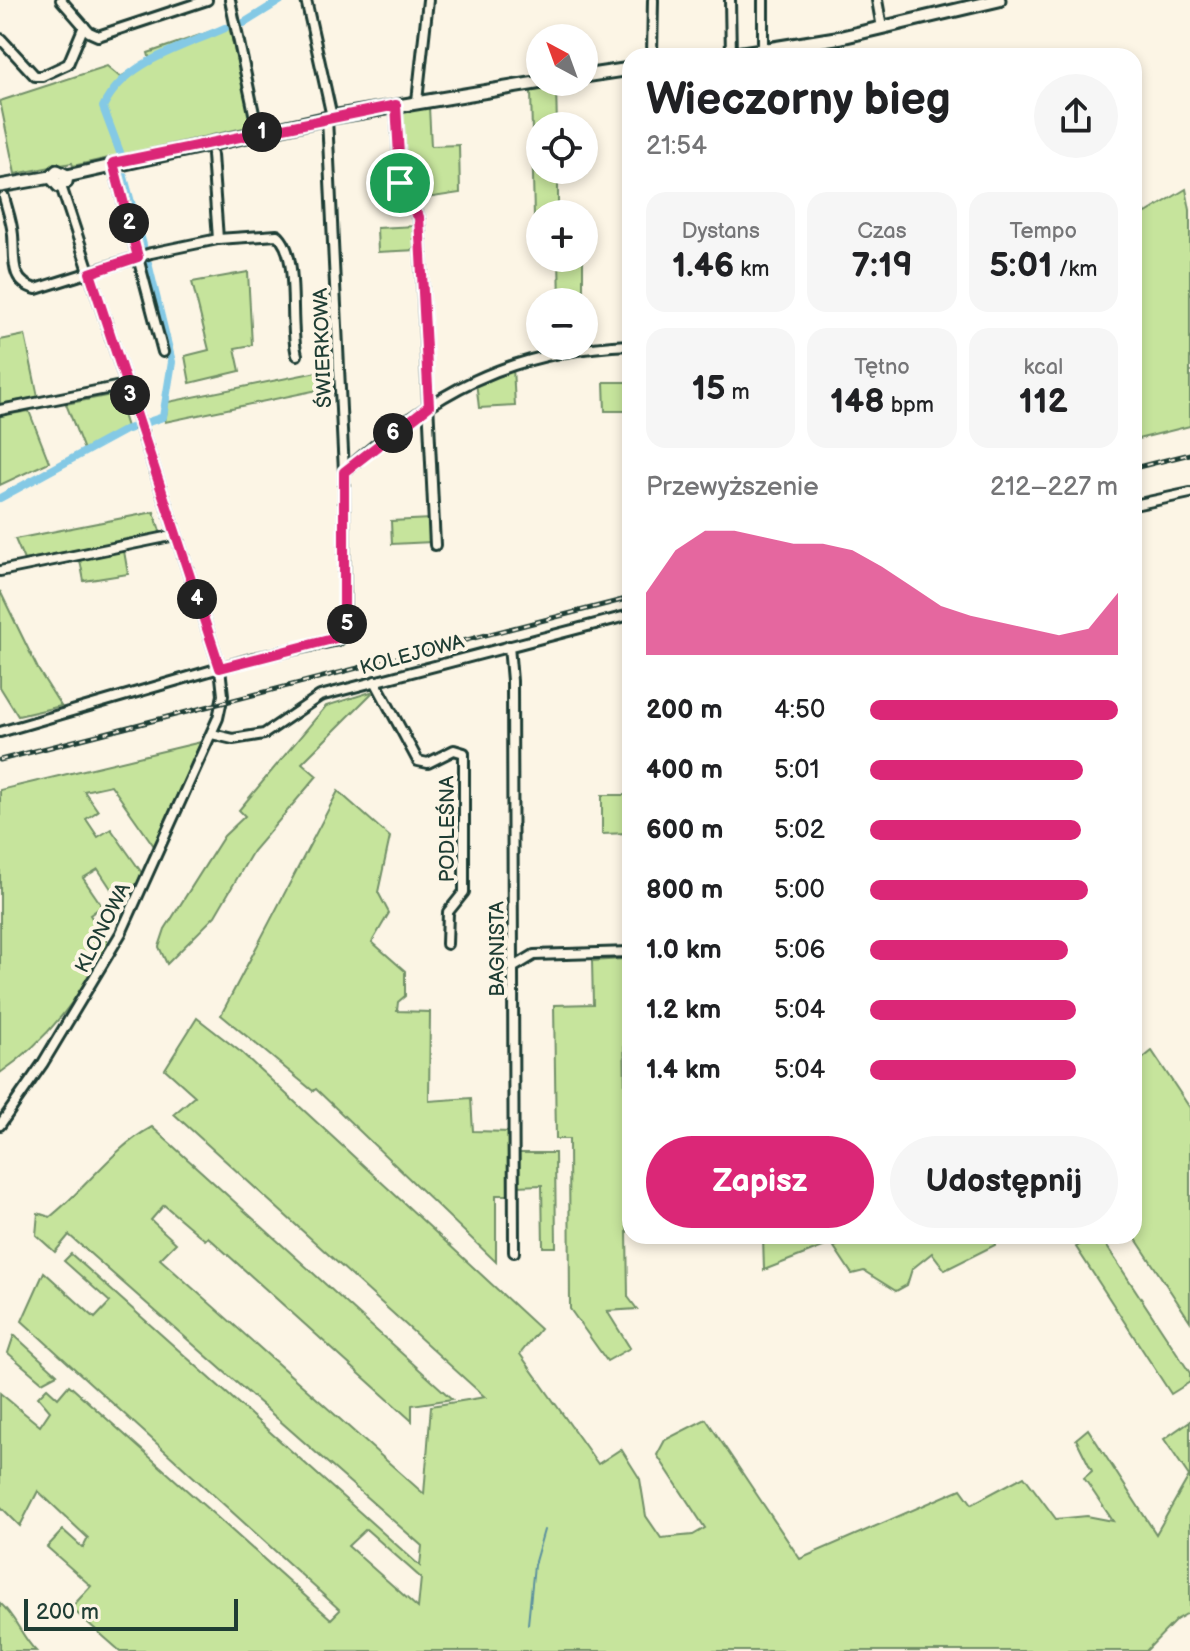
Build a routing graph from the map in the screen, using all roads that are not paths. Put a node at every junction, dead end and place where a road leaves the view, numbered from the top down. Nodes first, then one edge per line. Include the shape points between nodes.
1 (61, 0) edge
2 (207, 0) edge
3 (230, 0) edge
4 (306, 0) edge
5 (428, 0) edge
6 (653, 0) edge
7 (730, 0) edge
8 (763, 0) edge
9 (877, 0) edge
10 (999, 0) edge
11 (84, 26) junction
12 (882, 28) junction
13 (1, 39) edge
14 (652, 48) edge
15 (727, 48) edge
16 (763, 48) edge
17 (787, 48) edge
18 (622, 70) edge
19 (598, 74) edge
20 (526, 84) edge
21 (420, 100) junction
22 (396, 105) junction
23 (330, 118) junction
24 (258, 132) junction
25 (212, 155) dead end
26 (113, 163) junction
27 (64, 181) junction
28 (2, 192) edge
29 (218, 239) junction
30 (138, 257) junction
31 (90, 273) junction
32 (622, 346) edge
33 (163, 352) dead end
34 (297, 355) dead end
35 (126, 385) junction
36 (429, 406) junction
37 (0, 410) edge
38 (344, 472) junction
39 (1190, 493) edge
40 (1142, 503) edge
41 (176, 535) junction
42 (435, 545) dead end
43 (4, 570) edge
44 (622, 617) edge
45 (509, 646) junction
46 (220, 668) junction
47 (375, 681) junction
48 (0, 732) edge
49 (212, 734) junction
50 (447, 944) dead end
51 (622, 952) edge
52 (514, 967) junction
53 (0, 1125) edge
54 (514, 1252) dead end

1 - 11 street
2 - 11 street via 98,36
3 - 24 street
4 - 23 street, ŚWIERKOWA
5 - 21 street
6 - 14 street
7 - 15 street
8 - 16 street
9 - 12 street
10 - 12 street
11 - 13 street via 68,64 42,76 35,76
12 - 17 street
18 - 19 street
20 - 21 street
21 - 22 street
22 - 23 street
22 - 36 street via 401,189 419,217
23 - 24 street
23 - 38 street, ŚWIERKOWA
24 - 26 street
25 - 29 street
26 - 27 street
26 - 30 street
27 - 28 street via 59,170
27 - 31 street, KLONOWA
28 - 31 street via 13,232 14,267 22,282 42,289
29 - 30 street
29 - 34 street via 273,234 287,245 291,336
30 - 31 street
30 - 33 street
31 - 35 street, KLONOWA
32 - 36 street via 512,364
35 - 37 street
35 - 41 street, KLONOWA
36 - 38 street
36 - 42 street
38 - 46 street, ŚWIERKOWA via 347,630 342,638
39 - 40 street
41 - 43 street
41 - 46 street, KLONOWA
44 - 45 street, KOLEJOWA
45 - 47 street, KOLEJOWA
45 - 52 street, BAGNISTA
46 - 48 street
46 - 49 street, KLONOWA via 222,705
47 - 49 street, KOLEJOWA via 311,700 264,734 233,739
47 - 50 street, PODLEŚNA via 413,755 423,763 454,750 464,753 464,892 450,908
49 - 53 street, KLONOWA via 111,954
51 - 52 street via 534,955
52 - 54 street, BAGNISTA

